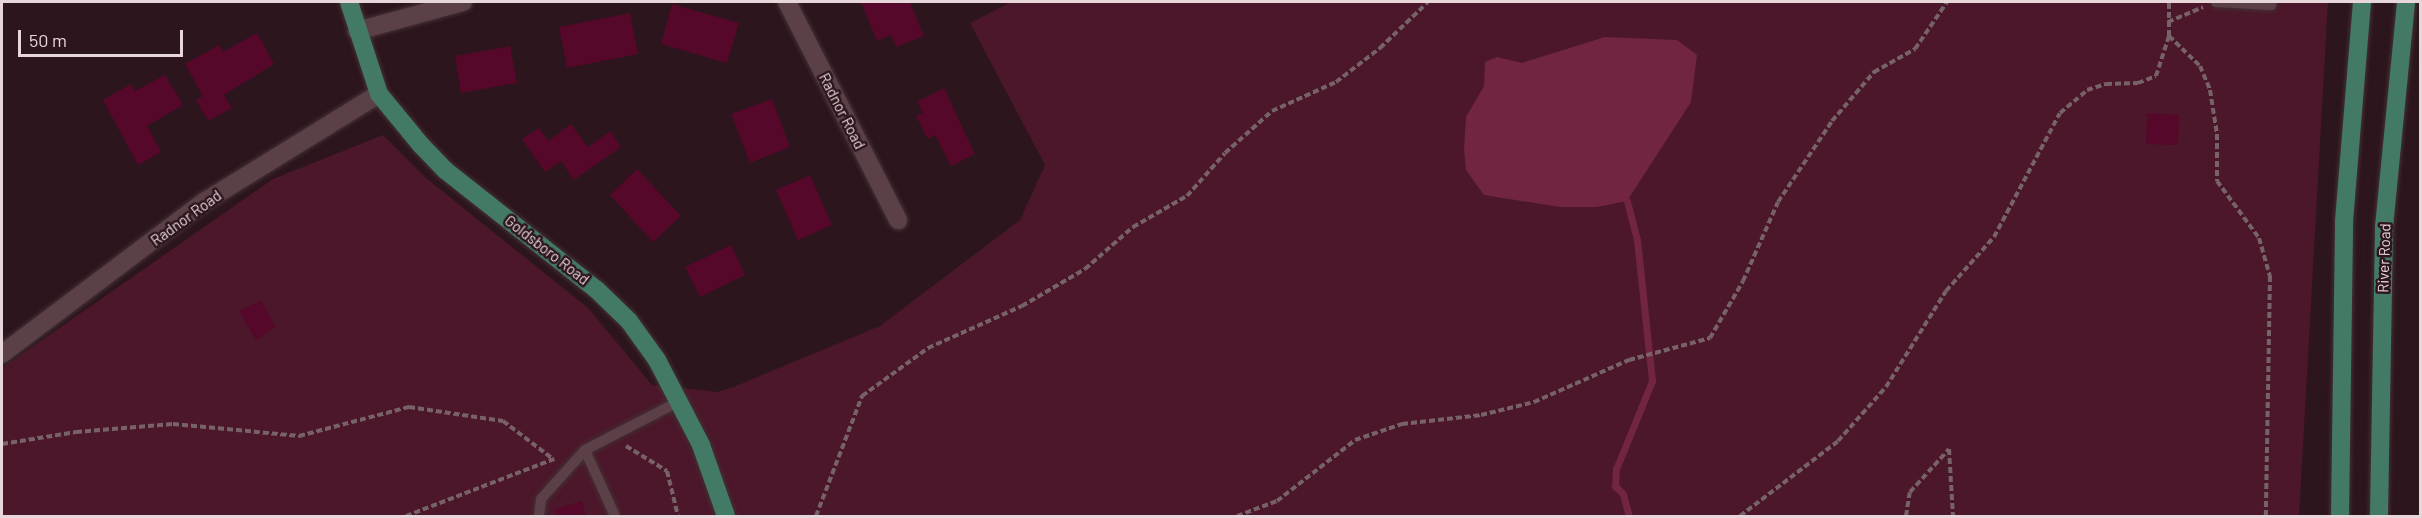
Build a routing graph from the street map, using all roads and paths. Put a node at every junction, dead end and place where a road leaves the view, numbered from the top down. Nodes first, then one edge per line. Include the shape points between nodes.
1 (349, 2) edge
2 (462, 2) edge
3 (787, 2) edge
4 (1428, 2) edge
5 (1947, 2) edge
6 (2169, 2) edge
7 (2216, 2) edge
8 (2271, 2) edge
9 (2362, 2) edge
10 (2406, 2) edge
11 (2168, 22) junction
12 (357, 31) junction
13 (2169, 36) junction
14 (379, 94) junction
15 (898, 220) dead end
16 (2, 354) edge
17 (680, 401) junction
18 (2, 444) edge
19 (585, 450) junction
20 (553, 459) junction
21 (406, 516) edge
22 (539, 516) edge
23 (615, 516) edge
24 (678, 516) edge
25 (726, 516) edge
26 (816, 516) edge
27 (1237, 516) edge
28 (1740, 516) edge
29 (1906, 516) edge
30 (1953, 516) edge
31 (2266, 516) edge
32 (2340, 516) edge
33 (2379, 516) edge

1 - 12 main road, Goldsboro Road
2 - 12 street
3 - 15 street, Radnor Road
4 - 26 path via 1380,48 1336,82 1272,111 1225,153 1187,196 1133,227 1084,269 1022,306 928,348 862,396
5 - 27 path via 1915,49 1874,72 1832,120 1778,202 1743,281 1710,338 1635,358 1534,402 1481,415 1402,424 1355,440 1277,501
6 - 11 path
7 - 8 lane
7 - 11 path
9 - 32 main road via 2344,220
10 - 33 main road, River Road via 2384,226
11 - 13 path
12 - 14 main road, Goldsboro Road
13 - 28 path via 2156,76 2138,83 2106,84 2087,90 2060,113 1994,237 1946,291 1886,387 1838,441
13 - 31 path via 2200,66 2210,90 2217,134 2217,181 2259,238 2270,276
14 - 16 street, Radnor Road via 204,202
14 - 17 main road, Goldsboro Road via 445,170 597,290 628,321
17 - 19 lane
17 - 25 main road, Goldsboro Road
18 - 20 path via 76,432 173,424 299,436 409,407 503,421
19 - 20 path
19 - 22 lane via 541,499
19 - 23 lane
19 - 24 path via 626,446 667,471
20 - 21 path
29 - 30 path via 1910,492 1949,449

